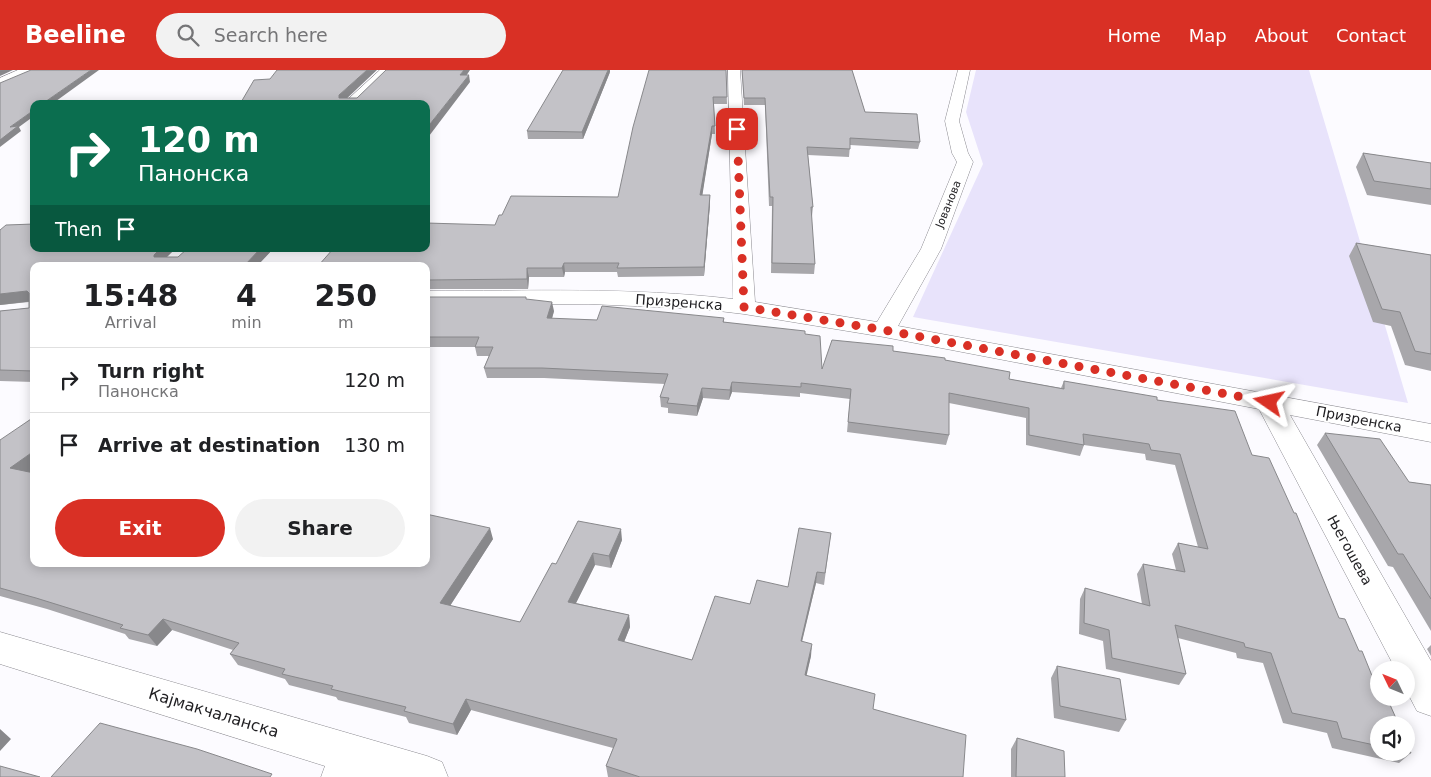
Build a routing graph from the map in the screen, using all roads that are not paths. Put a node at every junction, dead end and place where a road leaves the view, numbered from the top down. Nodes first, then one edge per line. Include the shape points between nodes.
1 (28, 70) edge
2 (387, 70) edge
3 (734, 70) edge
4 (964, 70) edge
5 (0, 82) edge
6 (354, 100) edge
7 (430, 298) edge
8 (744, 307) junction
9 (884, 330) junction
10 (1269, 402) junction
11 (1431, 433) edge
12 (0, 648) edge
13 (1431, 698) edge
14 (349, 766) edge
15 (427, 777) edge

1 - 5 street
2 - 6 street
3 - 8 street
4 - 9 street, Јованова via 952,121 965,162 931,249
7 - 8 street, Призренска via 599,297
8 - 9 street, Призренска
9 - 10 street, Призренска
10 - 11 street, Призренска
10 - 13 street, Његошева
12 - 14 street, Кајмакчаланска
14 - 15 street, Кајмакчаланска

